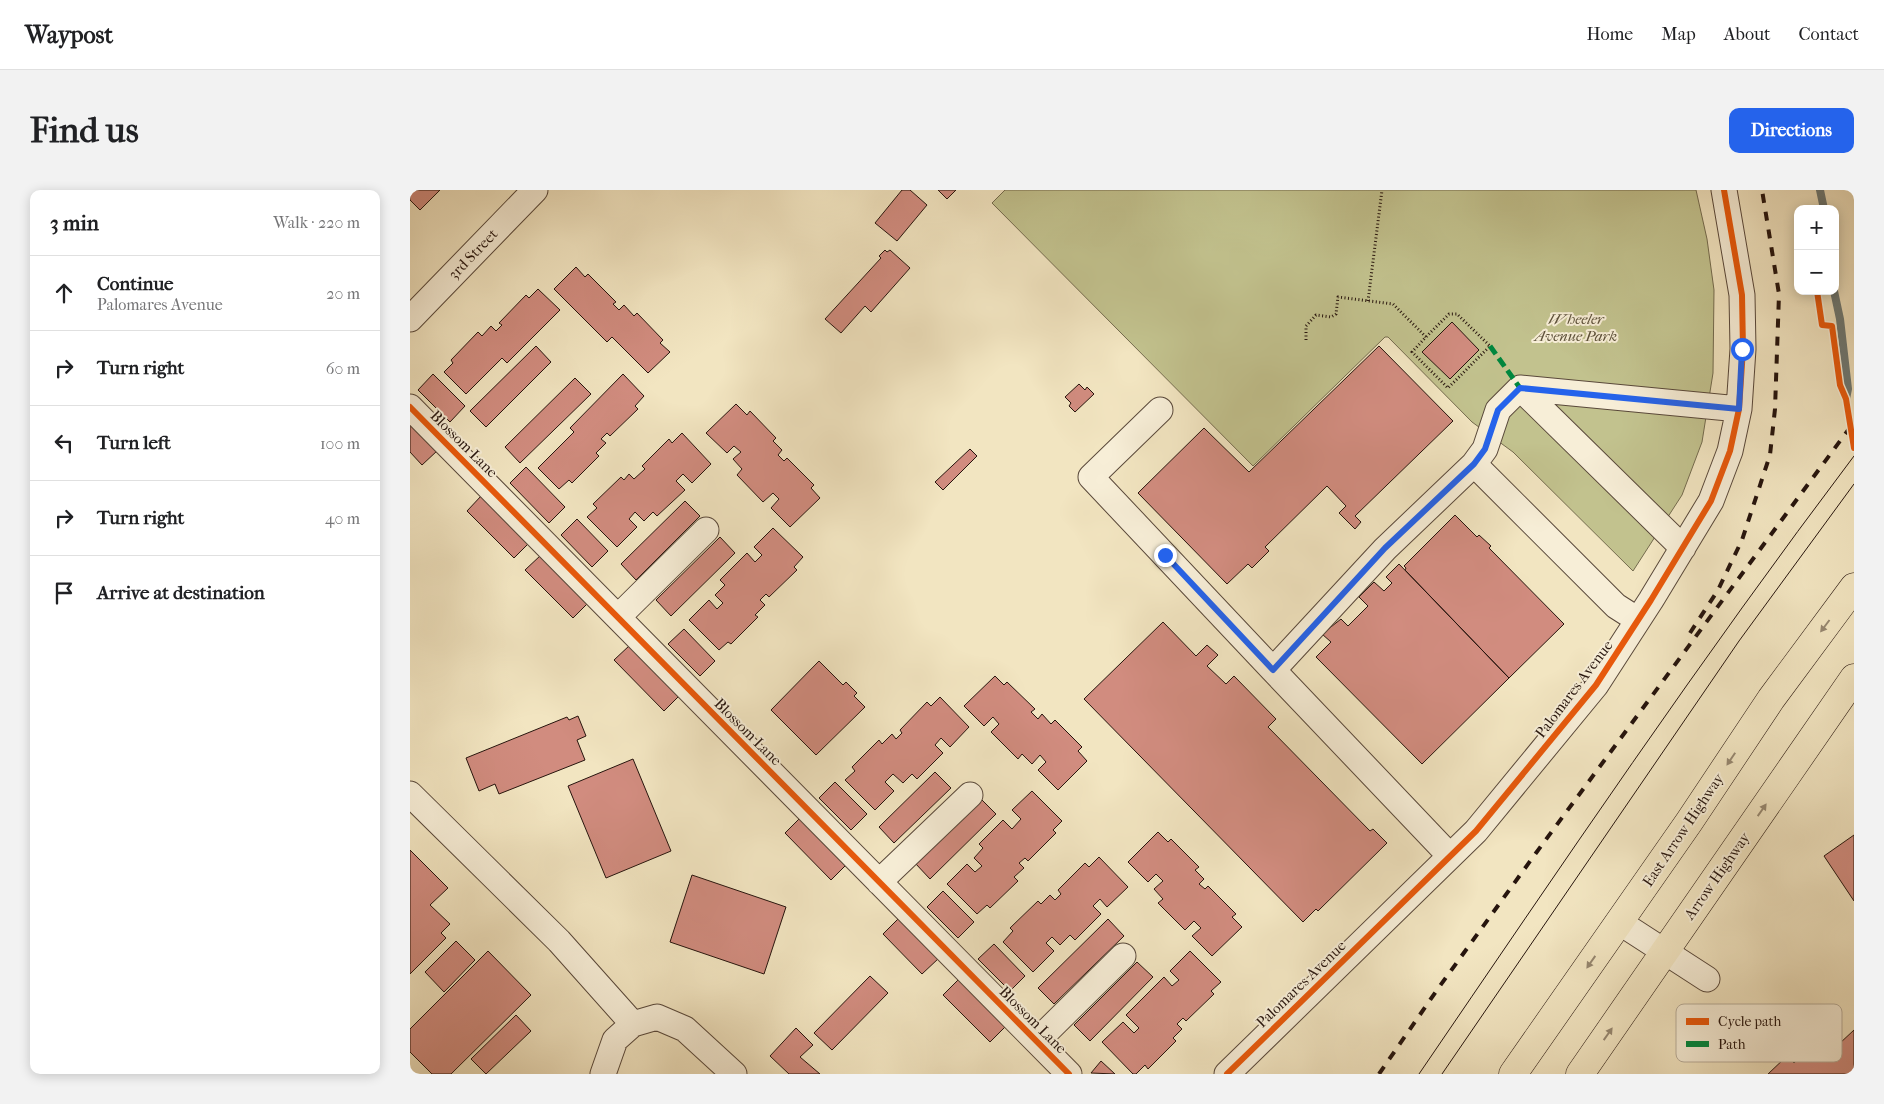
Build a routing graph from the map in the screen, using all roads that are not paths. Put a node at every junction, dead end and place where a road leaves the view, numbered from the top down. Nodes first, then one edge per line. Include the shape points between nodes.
1 (535, 190) edge
2 (1724, 190) edge
3 (410, 319) edge
4 (1520, 388) junction
5 (410, 407) edge
6 (1739, 409) junction
7 (1160, 410) dead end
8 (1474, 464) junction
9 (706, 530) dead end
10 (1684, 548) junction
11 (1854, 587) edge
12 (618, 618) junction
13 (1638, 620) junction
14 (1273, 670) junction
15 (1854, 678) edge
16 (410, 794) edge
17 (970, 794) dead end
18 (1450, 856) junction
19 (878, 882) junction
20 (1619, 922) junction
21 (1665, 951) junction
22 (1123, 956) dead end
23 (1707, 979) dead end
24 (633, 1024) junction
25 (1037, 1042) junction
26 (603, 1074) edge
27 (734, 1074) edge
28 (1069, 1074) edge
29 (1227, 1074) edge
30 (1513, 1074) edge
31 (1580, 1074) edge

1 - 3 street, 3rd Street
2 - 6 street, Palomares Avenue via 1742,295
4 - 6 street
4 - 8 street via 1498,410 1485,449
4 - 10 street
5 - 12 street, Blossom Lane
6 - 10 street, Palomares Avenue via 1730,451 1711,501
7 - 14 street via 1091,477
8 - 13 street via 1616,606
8 - 14 street via 1385,548
9 - 12 street
10 - 13 street, Palomares Avenue
11 -> 20 main road, East Arrow Highway via 1771,699
12 - 19 street, Blossom Lane
13 - 18 street, Palomares Avenue via 1596,685 1476,831
14 - 18 street
21 -> 15 main road, Arrow Highway
16 - 24 street via 559,941
17 - 19 street
18 - 29 street, Palomares Avenue
19 - 25 street, Blossom Lane
20 - 21 street
20 -> 30 main road, East Arrow Highway
21 - 23 street
31 -> 21 main road, Arrow Highway
22 - 25 street
24 - 26 street via 615,1040
24 - 27 street via 657,1017 685,1029
25 - 28 street, Blossom Lane

